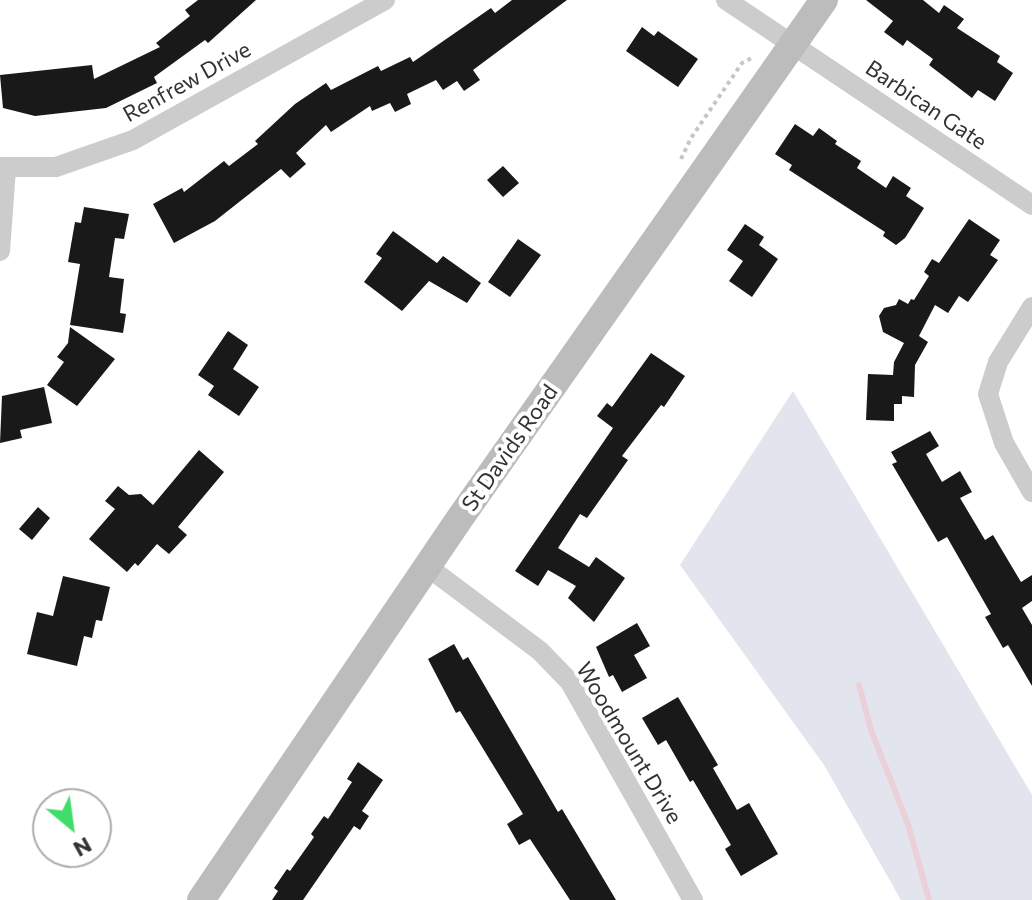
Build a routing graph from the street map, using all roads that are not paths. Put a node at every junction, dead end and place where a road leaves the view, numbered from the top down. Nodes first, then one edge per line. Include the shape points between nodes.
1 (385, 0) edge
2 (726, 0) edge
3 (824, 0) edge
4 (793, 46) junction
5 (3, 168) edge
6 (1032, 205) edge
7 (0, 251) edge
8 (1032, 307) edge
9 (1032, 492) edge
10 (428, 567) junction
11 (201, 900) edge
12 (693, 900) edge

1 - 5 street, Renfrew Drive via 133,140 56,167
2 - 4 street, Barbican Gate
3 - 4 main road, St Davids Road
4 - 6 street, Barbican Gate
4 - 10 main road, St Davids Road
5 - 7 street
8 - 9 street via 998,362 988,394 1004,443
10 - 11 main road, St Davids Road
10 - 12 street, Woodmount Drive via 540,651 570,682

